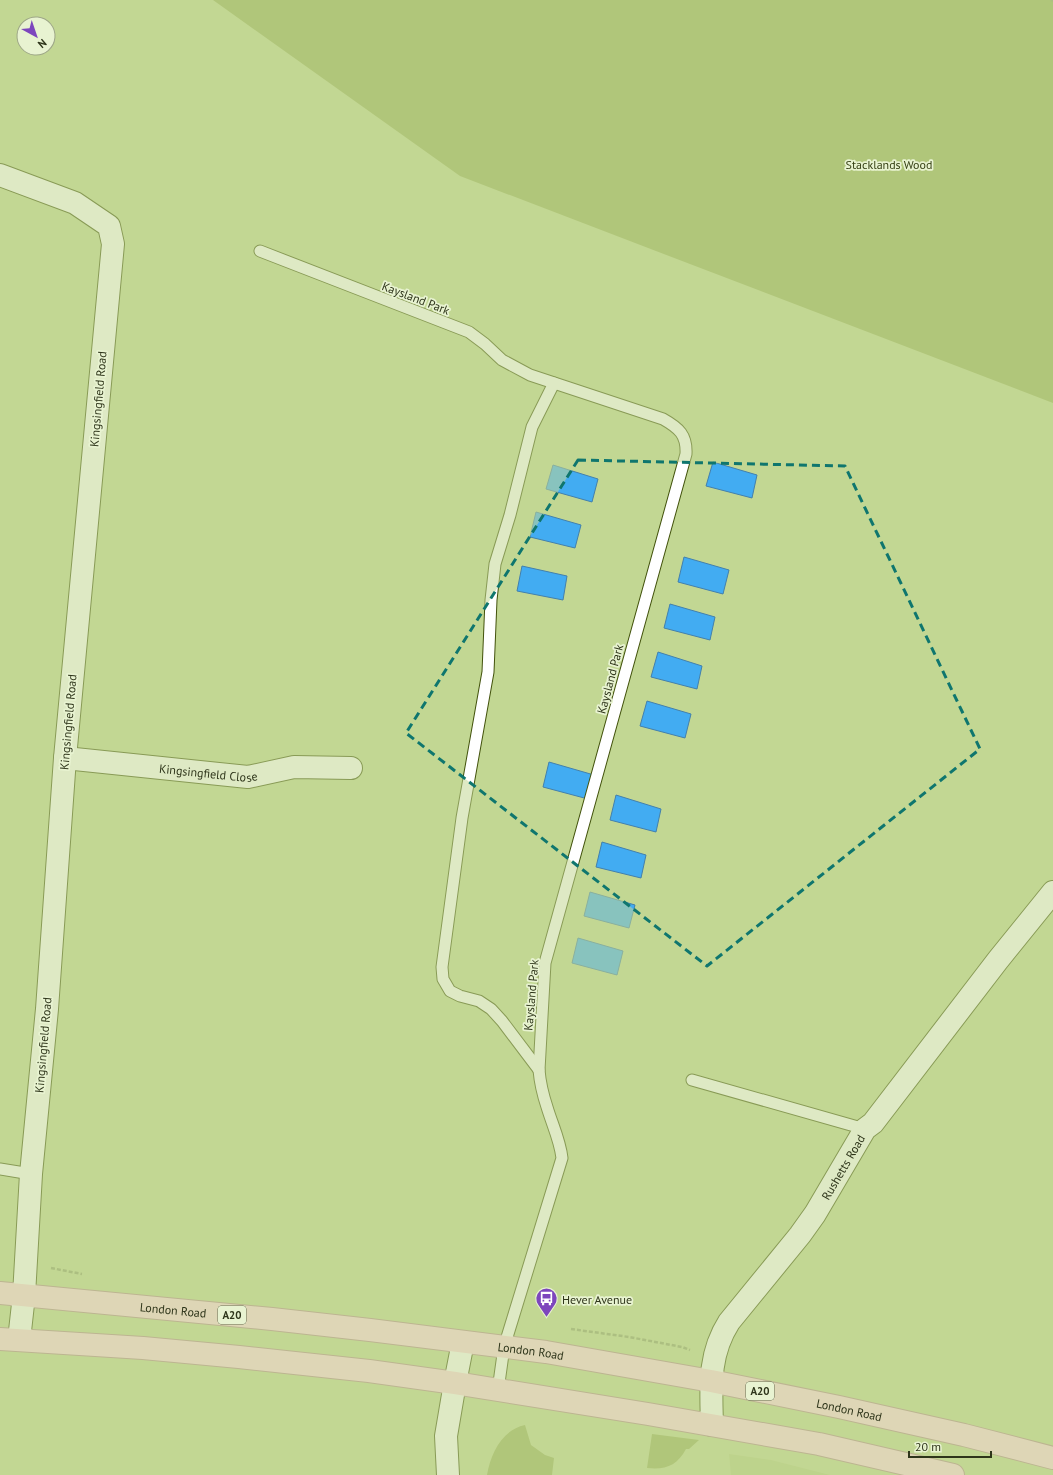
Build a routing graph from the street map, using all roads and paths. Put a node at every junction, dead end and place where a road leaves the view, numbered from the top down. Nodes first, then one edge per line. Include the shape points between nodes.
1 (0, 175) edge
2 (260, 252) dead end
3 (554, 383) junction
4 (65, 758) junction
5 (351, 768) dead end
6 (1053, 892) edge
7 (539, 1070) junction
8 (692, 1080) dead end
9 (865, 1129) junction
10 (0, 1169) edge
11 (31, 1174) junction
12 (0, 1293) edge
13 (24, 1295) junction
14 (10, 1340) edge
15 (463, 1342) junction
16 (504, 1347) junction
17 (711, 1381) junction
18 (455, 1383) junction
19 (498, 1390) junction
20 (712, 1425) junction
21 (1053, 1458) edge
22 (448, 1475) edge
23 (954, 1475) edge

1 - 4 street, Kingsingfield Road via 75,203 110,226 113,244
2 - 3 lane, Kaysland Park via 469,332 502,360 530,375
3 - 7 lane, Kaysland Park via 532,427 495,564 488,672 462,818 442,966 443,979 450,991 479,1001 491,1009
3 - 7 lane, Kaysland Park via 663,419 675,425 686,444 684,462 545,964
4 - 5 street, Kingsingfield Close via 248,777 294,767
4 - 11 street, Kingsingfield Road via 47,1009
6 - 9 street, Rushetts Road via 873,1123
7 - 16 lane, Kaysland Park via 562,1158
8 - 9 lane
9 - 17 street, Rushetts Road via 800,1236 722,1334 714,1359
10 - 11 lane
11 - 13 street, Kingsingfield Road
12 - 13 main road, London Road / A20
13 - 14 street, Kingsingfield Road
13 - 15 main road, London Road / A20 via 272,1319
14 - 18 main road via 239,1357
15 - 16 main road, London Road / A20
15 - 18 street
16 - 17 main road, London Road / A20
16 - 19 lane, Kaysland Park
17 - 20 street, Rushetts Road
17 - 21 main road, London Road / A20 via 839,1406
18 - 19 main road
18 - 22 street via 446,1436
19 - 20 main road
20 - 23 main road via 819,1444

